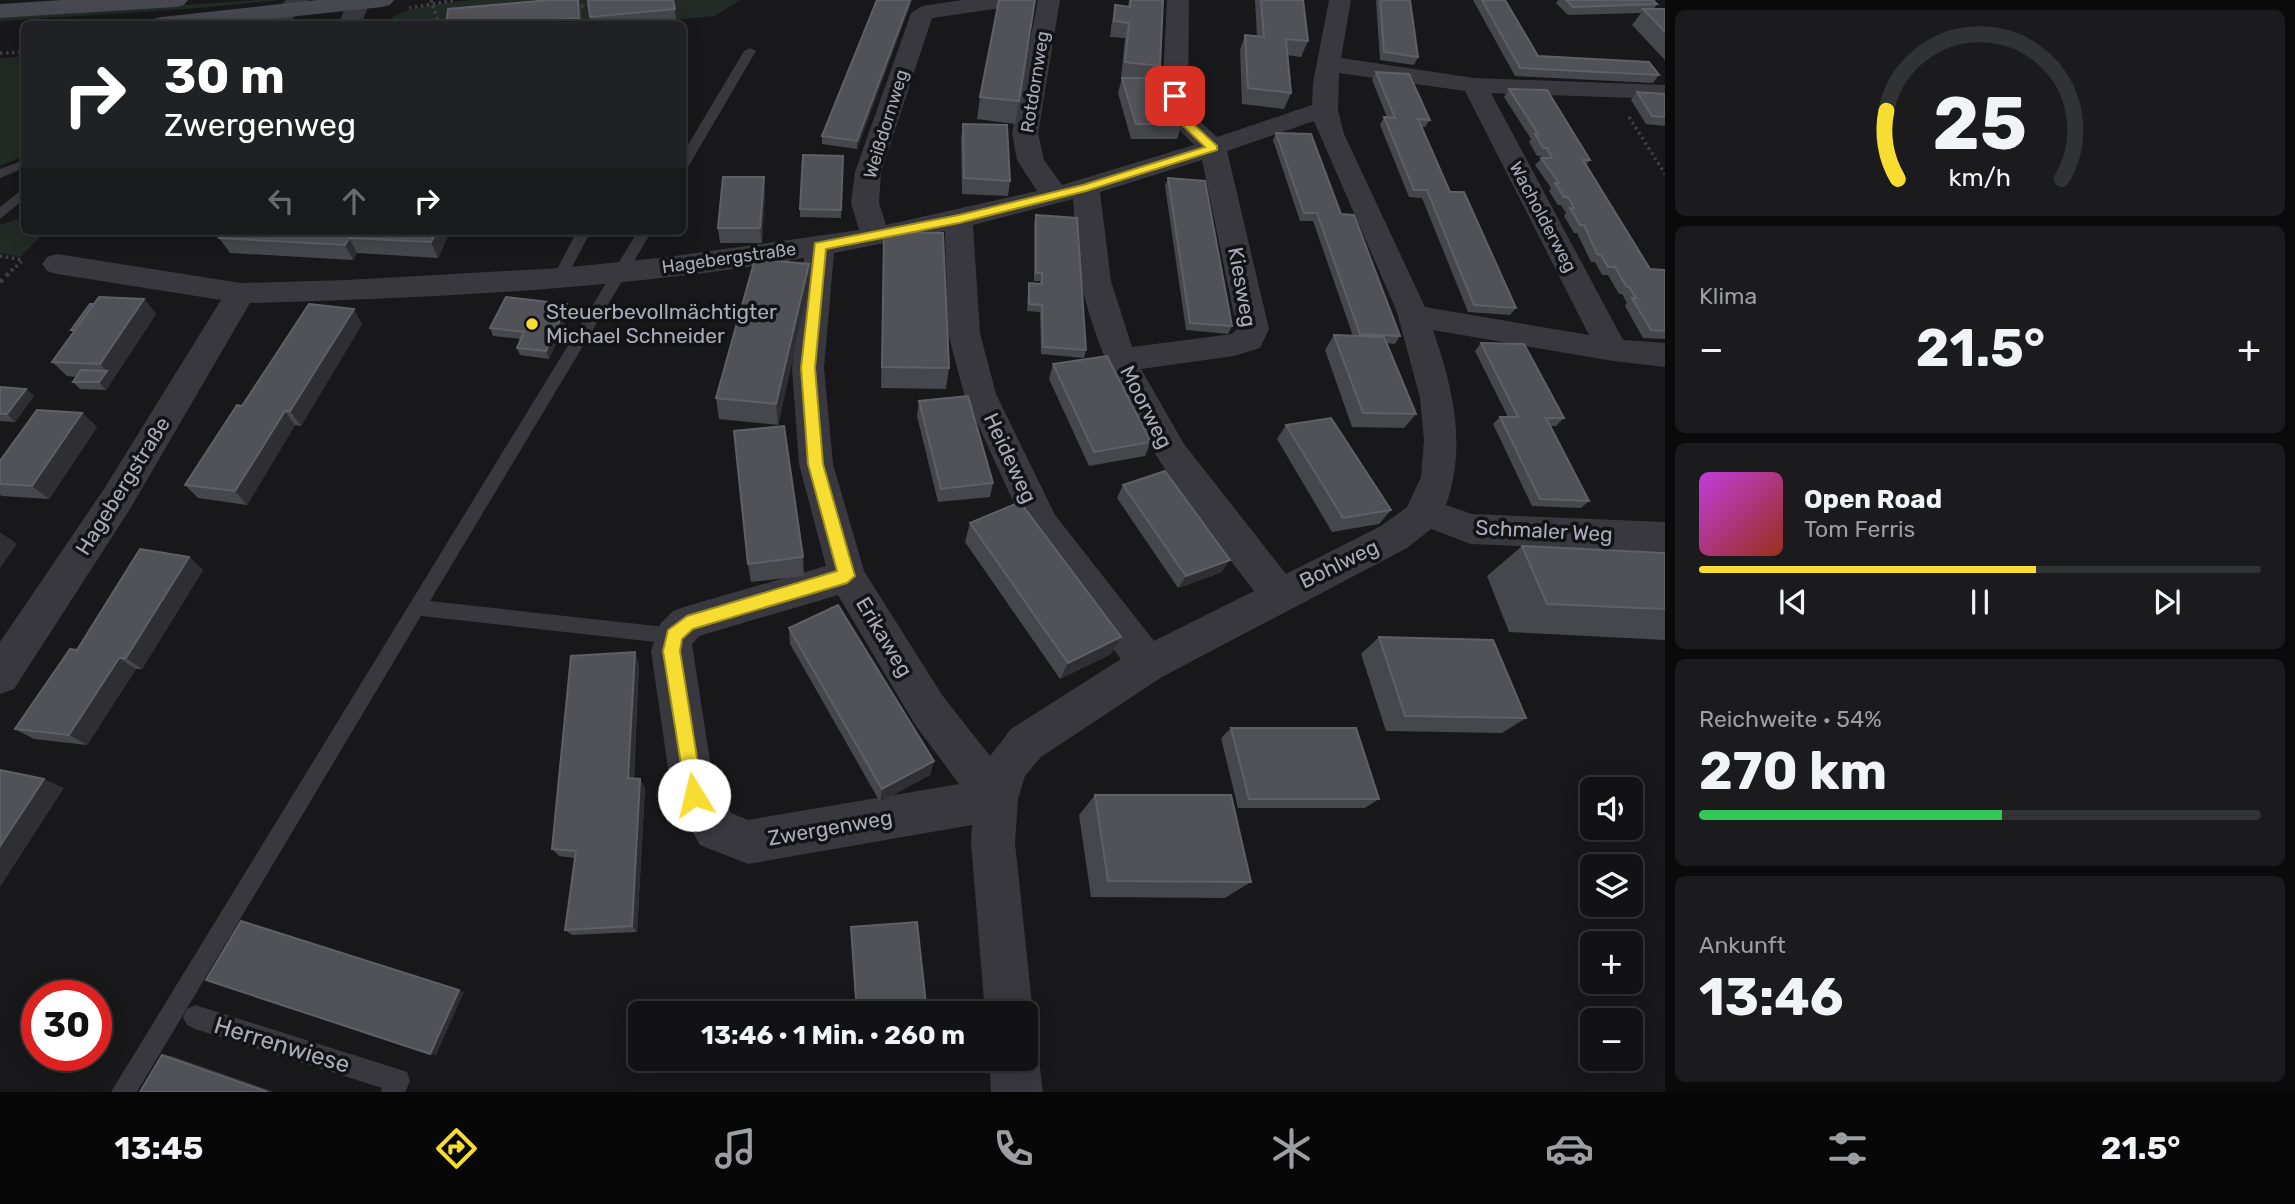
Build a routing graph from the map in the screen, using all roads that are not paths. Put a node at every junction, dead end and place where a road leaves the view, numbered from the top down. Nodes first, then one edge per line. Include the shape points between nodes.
1 (176, 0) edge
2 (1008, 0) edge
3 (1049, 0) edge
4 (1178, 0) edge
5 (1340, 0) edge
6 (362, 7) edge
7 (0, 11) edge
8 (286, 12) edge
9 (193, 21) edge
10 (21, 33) edge
11 (0, 34) edge
12 (750, 51) dead end
13 (1329, 64) junction
14 (1474, 85) junction
15 (1665, 92) edge
16 (1325, 109) junction
17 (1213, 148) junction
18 (686, 160) edge
19 (21, 165) edge
20 (0, 174) edge
21 (1071, 191) junction
22 (21, 195) edge
23 (0, 215) edge
24 (959, 219) junction
25 (582, 235) edge
26 (643, 235) edge
27 (875, 236) junction
28 (820, 246) junction
29 (57, 264) dead end
30 (620, 272) junction
31 (560, 277) junction
32 (241, 293) junction
33 (1413, 316) junction
34 (1613, 350) junction
35 (1665, 355) edge
36 (1122, 360) junction
37 (1425, 512) junction
38 (1665, 537) edge
39 (847, 576) junction
40 (1279, 594) junction
41 (417, 608) junction
42 (674, 636) junction
43 (1148, 664) junction
44 (0, 676) edge
45 (996, 799) junction
46 (1008, 1001) edge
47 (195, 1017) dead end
48 (1015, 1071) edge
49 (123, 1092) edge
50 (393, 1092) edge
51 (1017, 1092) edge

1 - 7 main road
2 - 27 street, Weißdornweg via 922,13 867,172 865,204
3 - 21 street, Rotdornweg via 1025,133 1026,154 1034,172
4 - 17 street via 1175,96 1184,121
5 - 13 street, Bohlweg
6 - 8 main road
8 - 9 main road
10 - 11 main road
12 - 18 lane
13 - 14 street
13 - 16 street, Bohlweg
14 - 15 street
14 - 34 street, Wacholderweg
16 - 17 street, Hagebergstraße
16 - 33 street, Bohlweg via 1333,137
17 - 21 street, Hagebergstraße
17 - 36 street, Kiesweg via 1254,329 1249,340 1234,345
19 - 20 lane
21 - 24 street, Hagebergstraße
21 - 36 street, Moorweg
22 - 23 lane
24 - 27 street, Hagebergstraße
24 - 43 street, Heideweg via 964,333 981,394 1042,525
25 - 31 lane
26 - 30 lane
27 - 28 street, Hagebergstraße
28 - 30 street, Hagebergstraße
28 - 39 street, Erikaweg via 808,368 813,437 816,464
29 - 32 street, Hagebergstraße
30 - 31 street, Hagebergstraße
30 - 41 lane
31 - 32 street, Hagebergstraße via 405,289
32 - 44 street, Hagebergstraße via 117,499
33 - 34 street
33 - 37 street, Bohlweg via 1443,435 1441,477
34 - 35 street
36 - 40 street, Moorweg via 1181,472
37 - 38 street, Schmaler Weg via 1471,529
37 - 40 street, Bohlweg via 1394,537
39 - 42 street via 687,623
39 - 45 street, Erikaweg via 928,709
40 - 43 street, Bohlweg
41 - 42 lane
41 - 49 lane
42 - 45 street, Zwergenweg via 671,651 694,795 716,829 748,842
43 - 45 street, Bohlweg via 1026,743 1008,764
45 - 46 street, Bohlweg via 993,843
47 - 50 lane, Herrenwiese via 398,1081
48 - 51 street

